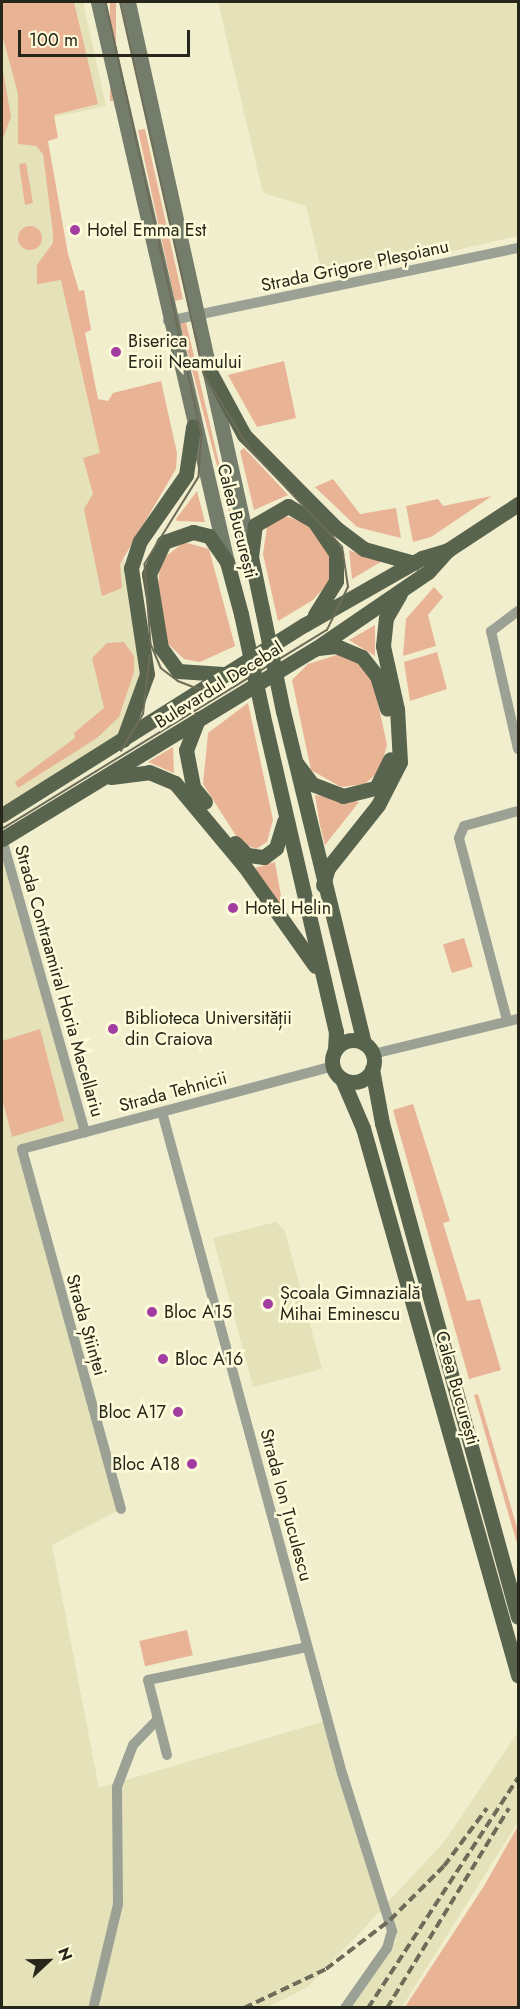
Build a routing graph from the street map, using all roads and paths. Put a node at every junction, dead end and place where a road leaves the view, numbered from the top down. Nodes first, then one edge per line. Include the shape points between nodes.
1 (98, 2) edge
2 (128, 2) edge
3 (519, 248) edge
4 (197, 315) junction
5 (168, 321) junction
6 (209, 370) junction
7 (194, 427) junction
8 (519, 504) edge
9 (448, 550) junction
10 (251, 557) junction
11 (227, 562) junction
12 (414, 563) junction
13 (406, 586) junction
14 (519, 611) edge
15 (304, 626) junction
16 (315, 649) junction
17 (228, 672) junction
18 (199, 718) junction
19 (122, 741) junction
20 (519, 749) edge
21 (292, 757) junction
22 (102, 779) junction
23 (519, 811) edge
24 (2, 815) edge
25 (285, 818) junction
26 (2, 839) edge
27 (323, 885) junction
28 (319, 970) junction
29 (519, 1019) edge
30 (507, 1020) junction
31 (335, 1050) junction
32 (370, 1055) junction
33 (337, 1073) junction
34 (162, 1112) junction
35 (85, 1132) junction
36 (22, 1149) joint
37 (122, 1509) dead end
38 (519, 1617) edge
39 (512, 1630) edge
40 (307, 1647) junction
41 (519, 1675) edge
42 (157, 1720) junction
43 (167, 1755) dead end
44 (94, 2004) dead end
45 (345, 2007) edge

1 - 5 main road, Calea București
2 - 4 main road, Calea București
3 - 4 street, Strada Grigore Pleșoianu
4 - 5 street, Strada Grigore Pleșoianu
4 - 6 main road, Calea București
5 - 7 main road, Calea București
6 - 10 main road, Calea București
6 - 12 main road via 244,435 336,528 364,549
7 - 11 main road, Calea București
7 - 19 main road via 186,475 140,541 131,568 147,674
8 - 9 main road, Bulevardul Decebal
9 - 12 main road, Bulevardul Decebal
9 - 13 main road, Bulevardul Decebal
10 - 15 main road via 255,525 273,512 288,506 314,521 336,554 337,574 329,600
10 - 21 main road, Calea București, bridge
11 - 17 main road via 209,536 180,533 157,550 149,574 157,635 171,665 202,676
11 - 25 main road, Calea București, bridge
12 - 15 main road, Bulevardul Decebal
13 - 16 main road, Bulevardul Decebal
13 - 27 main road via 386,618 383,646 397,709 400,762 392,784 344,843
14 - 20 street via 491,631
15 - 17 main road, Bulevardul Decebal
16 - 18 main road, Bulevardul Decebal
16 - 21 main road via 336,646 362,657 377,676 392,753 376,788 344,796 312,784
17 - 19 main road, Bulevardul Decebal
18 - 22 main road, Bulevardul Decebal
18 - 25 main road via 186,750 193,787 237,846 247,855 264,857 276,848
19 - 24 main road, Bulevardul Decebal
21 - 27 main road, Calea București
22 - 26 main road, Bulevardul Decebal
22 - 28 main road via 149,772 175,783 245,867
23 - 30 street via 464,826 459,838
25 - 28 main road, Calea București
26 - 35 street, Strada Contraamiral Horia Macellariu
27 - 32 main road, Calea București
28 - 31 main road, Calea București via 336,1031
29 - 30 street
30 - 32 street
31 - 32 main road via 350,1040
31 - 33 main road, Calea București
32 - 33 main road via 357,1082
32 - 38 main road, Calea București via 382,1123
33 - 34 street, Strada Tehnicii
33 - 39 main road, Calea București via 363,1128
34 - 35 street, Strada Tehnicii
34 - 40 street, Strada Ion Țuculescu
35 - 36 street, Strada Tehnicii
36 - 37 street, Strada Științei
39 - 41 main road, Calea București
40 - 42 street via 148,1680
40 - 45 street, Strada Ion Țuculescu via 386,1904 390,1941
42 - 43 street
42 - 44 street via 133,1745 117,1786 118,1904

